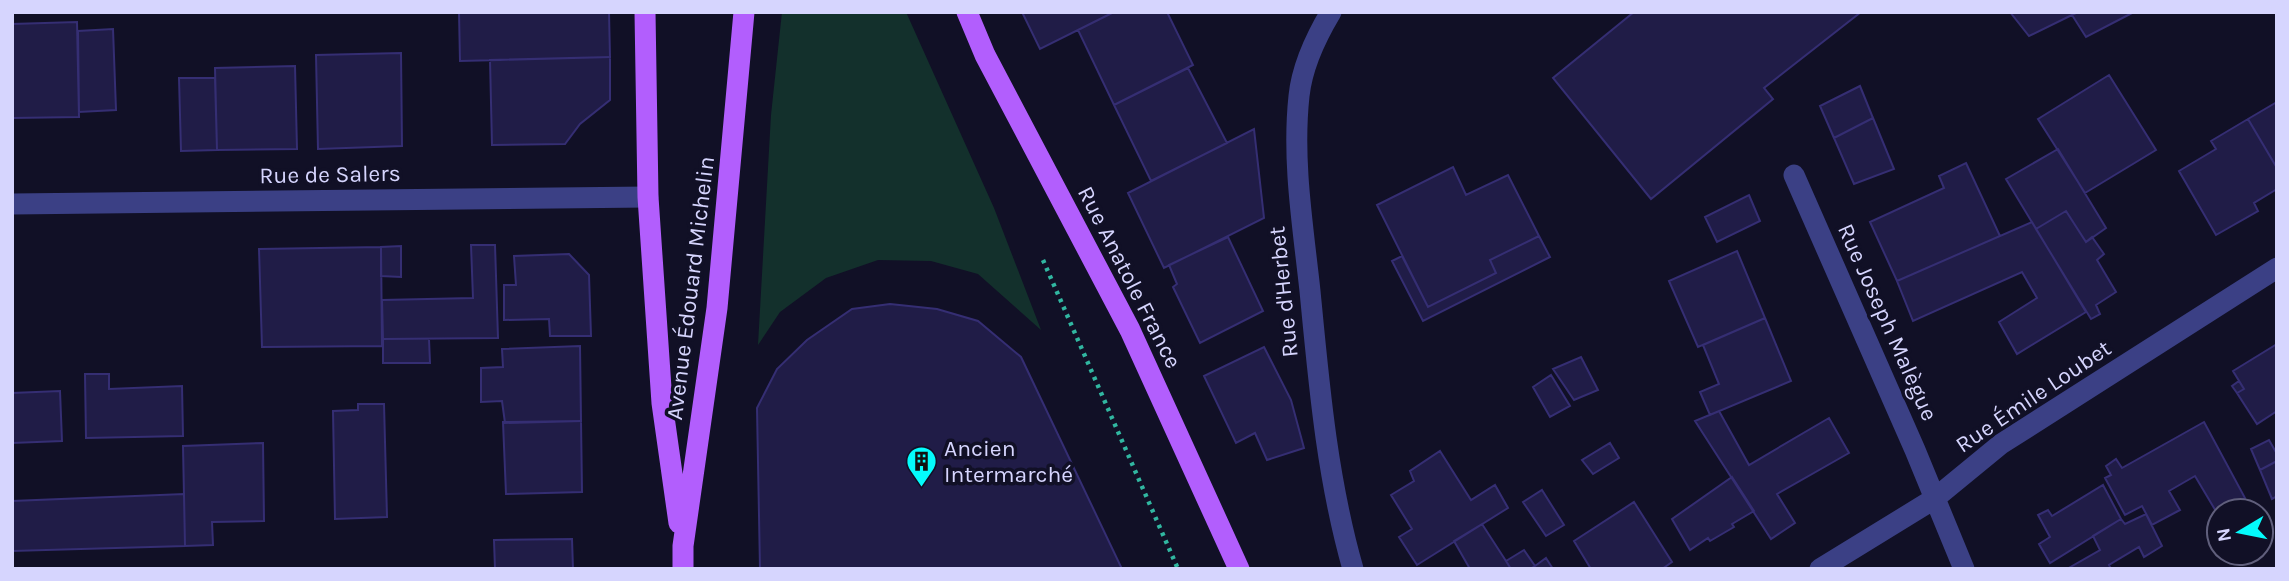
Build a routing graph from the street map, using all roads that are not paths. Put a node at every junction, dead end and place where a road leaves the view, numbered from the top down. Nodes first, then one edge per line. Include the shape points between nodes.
1 (645, 12) edge
2 (744, 12) edge
3 (967, 12) edge
4 (977, 12) edge
5 (1331, 12) edge
6 (985, 55) junction
7 (1794, 175) dead end
8 (649, 197) junction
9 (12, 204) edge
10 (2277, 268) edge
11 (1934, 499) junction
12 (682, 546) junction
13 (683, 569) edge
14 (1238, 569) edge
15 (1353, 569) edge
16 (1820, 569) edge
17 (1964, 569) edge

1 - 8 main road
2 - 12 main road, Avenue Édouard Michelin via 717,308
3 - 6 main road, Rue Anatole France
4 - 6 main road
5 - 15 street, Rue d'Herbet via 1316,37 1299,93 1296,162 1323,424 1339,521
6 - 14 main road, Rue Anatole France via 1130,330
7 - 11 street, Rue Joseph Malègue
8 - 9 street, Rue de Salers
8 - 12 main road via 662,403
10 - 11 street, Rue Émile Loubet via 2001,444
11 - 16 street, Rue Émile Loubet
11 - 17 street, Rue Joseph Malègue
12 - 13 main road, Avenue Édouard Michelin

